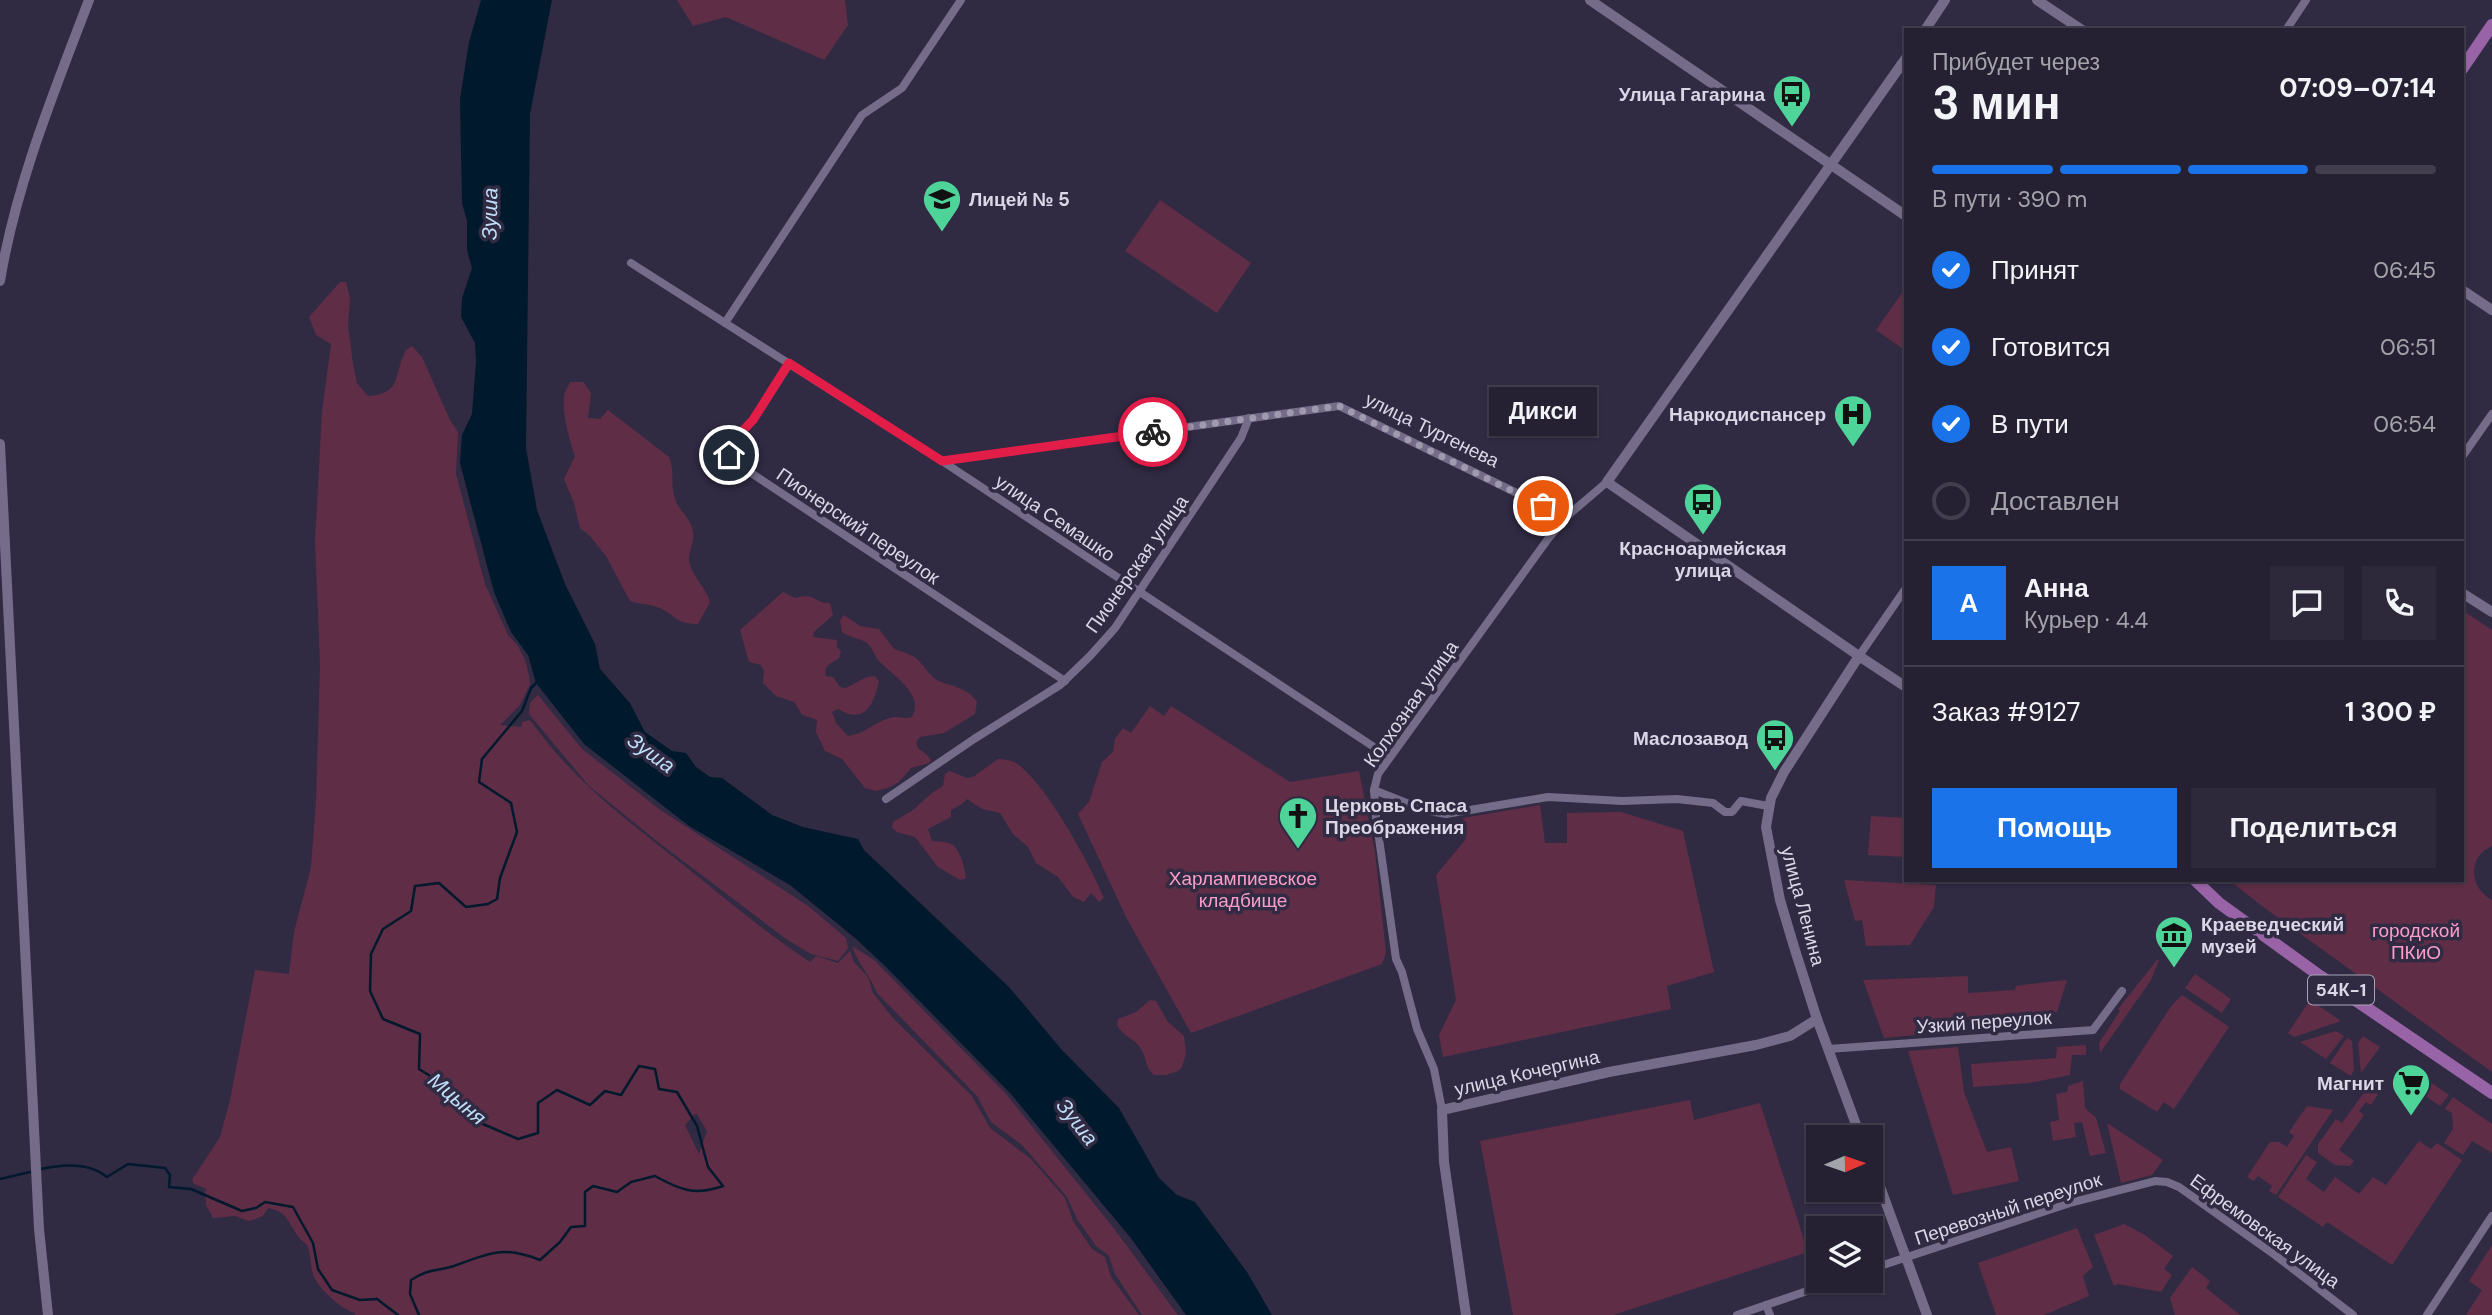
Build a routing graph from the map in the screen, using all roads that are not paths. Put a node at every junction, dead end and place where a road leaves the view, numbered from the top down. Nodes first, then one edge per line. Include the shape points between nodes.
1 (89, 0) edge
2 (961, 0) edge
3 (1590, 0) edge
4 (1945, 0) edge
5 (2037, 0) edge
6 (2306, 0) edge
7 (2492, 25) edge
8 (1926, 28) edge
9 (2078, 28) edge
10 (2287, 28) edge
11 (1904, 61) edge
12 (2464, 66) edge
13 (1833, 164) junction
14 (1904, 215) edge
15 (631, 263) dead end
16 (0, 281) edge
17 (2464, 290) edge
18 (2492, 310) edge
19 (725, 323) junction
20 (789, 363) junction
21 (2492, 414) edge
22 (1249, 418) junction
23 (0, 444) edge
24 (2464, 454) edge
25 (942, 461) junction
26 (1607, 482) junction
27 (1566, 517) junction
28 (1904, 590) edge
29 (1139, 593) junction
30 (2464, 594) edge
31 (2492, 612) edge
32 (1859, 656) junction
33 (1065, 681) junction
34 (1904, 686) edge
35 (1389, 757) junction
36 (1374, 790) junction
37 (886, 799) dead end
38 (1768, 806) junction
39 (2196, 882) edge
40 (2122, 990) dead end
41 (1817, 1019) junction
42 (1828, 1049) junction
43 (2492, 1093) edge
44 (1442, 1110) junction
45 (1856, 1125) edge
46 (2155, 1181) joint
47 (1883, 1195) edge
48 (2492, 1216) edge
49 (1906, 1258) junction
50 (1883, 1265) edge
51 (1806, 1291) edge
52 (1766, 1305) junction
53 (48, 1315) edge
54 (1466, 1315) edge
55 (1737, 1315) edge
56 (1770, 1315) edge
57 (1927, 1315) edge
58 (2353, 1315) edge
59 (2427, 1315) edge

1 - 16 street via 18,194
2 - 19 street via 902,88 862,115
3 - 13 main road
4 - 8 street
5 - 9 main road
6 - 10 street
7 - 12 main road
11 - 13 street
13 - 14 main road
13 - 26 street
15 - 19 street, улица Семашко
17 - 18 main road
19 - 20 street, улица Семашко
20 - 25 street, улица Семашко
20 - 33 street, Пионерский переулок via 753,420 730,444 733,461
21 - 24 street
22 - 25 street, улица Тургенева
22 - 27 street, улица Тургенева via 1339,406
22 - 29 street, Пионерская улица via 1241,438
23 - 53 street
25 - 29 street, улица Семашко
26 - 27 street, Колхозная улица
26 - 32 street
27 - 35 street, Колхозная улица
28 - 32 street, улица Ленина
29 - 33 street, Пионерская улица via 1115,628
29 - 35 street, улица Семашко
30 - 31 street
32 - 34 main road
32 - 38 main road, улица Ленина via 1784,772
33 - 37 street, Пионерская улица
35 - 36 street, Колхозная улица
36 - 38 street via 1446,814 1548,797 1677,799 1713,803 1725,812 1732,812 1741,801
36 - 44 street, Колхозная улица via 1396,959 1434,1069
38 - 41 main road, улица Ленина via 1770,860
39 - 43 main road, 54К-1 via 2320,976
40 - 42 street, Узкий переулок via 2093,1030
41 - 42 main road, улица Ленина
41 - 44 main road, улица Кочергина via 1790,1036 1756,1045
42 - 45 main road, улица Ленина
44 - 54 main road, улица Кочергина via 1444,1162
46 - 49 street, Перевозный переулок via 2073,1202
46 - 58 street, Ефремовская улица via 2179,1187
47 - 49 main road
48 - 59 street
49 - 50 street, Перевозный переулок
49 - 57 main road
51 - 52 street
52 - 55 street
52 - 56 street

